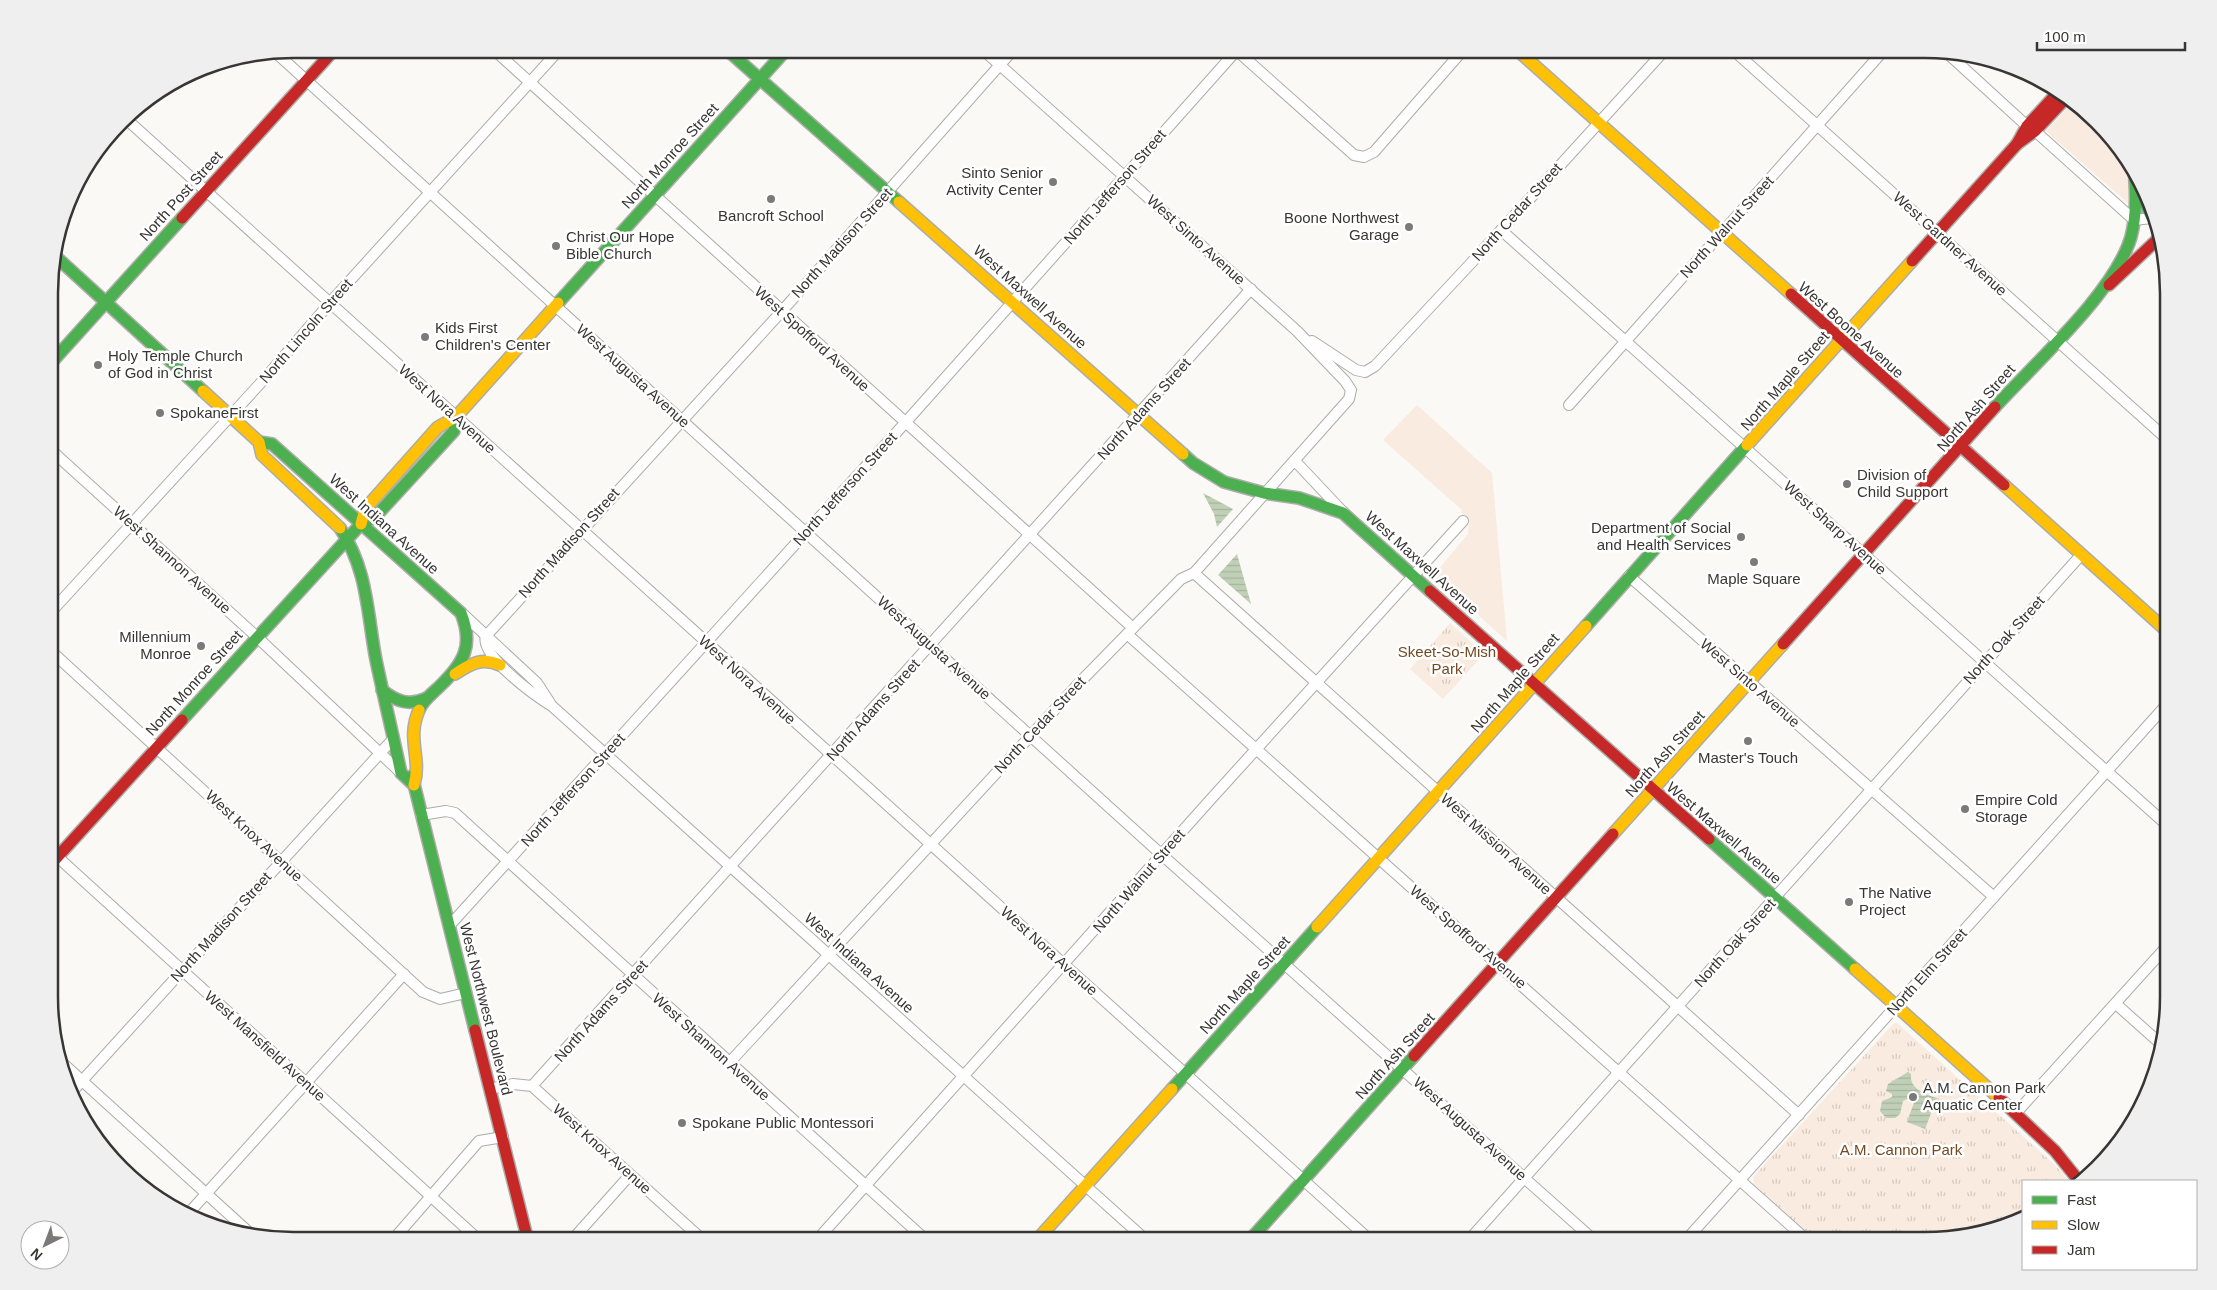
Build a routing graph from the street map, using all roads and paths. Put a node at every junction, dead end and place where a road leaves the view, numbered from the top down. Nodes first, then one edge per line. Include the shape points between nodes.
1 (281, 58) edge
2 (327, 58) edge
3 (503, 58) edge
4 (552, 58) edge
5 (736, 58) edge
6 (779, 58) edge
7 (992, 58) edge
8 (1006, 58) edge
9 (1229, 58) edge
10 (1245, 58) edge
11 (1456, 58) edge
12 (1526, 58) edge
13 (1658, 58) edge
14 (1742, 58) edge
15 (1877, 58) edge
16 (1954, 60) edge
17 (1000, 65) junction
18 (760, 79) junction
19 (306, 81) junction
20 (530, 82) junction
21 (2055, 97) edge
22 (2062, 102) edge
23 (1599, 122) junction
24 (130, 123) edge
25 (1817, 125) junction
26 (2031, 128) junction
27 (1124, 176) junction
28 (2136, 190) edge
29 (206, 191) junction
30 (888, 191) junction
31 (429, 193) junction
32 (654, 196) junction
33 (2134, 220) junction
34 (2148, 220) edge
35 (1501, 230) junction
36 (1937, 232) junction
37 (1722, 233) junction
38 (2154, 245) edge
39 (60, 261) edge
40 (1251, 289) junction
41 (2105, 289) junction
42 (106, 302) junction
43 (1014, 302) junction
44 (329, 304) junction
45 (555, 307) junction
46 (782, 311) junction
47 (1297, 331) junction
48 (1840, 340) junction
49 (1626, 341) junction
50 (2056, 341) junction
51 (58, 355) edge
52 (1365, 372) joint
53 (1351, 390) joint
54 (1568, 405) dead end
55 (1140, 415) junction
56 (230, 416) junction
57 (456, 417) junction
58 (681, 419) junction
59 (906, 423) junction
60 (2160, 433) edge
61 (259, 442) junction
62 (1746, 448) junction
63 (1961, 448) junction
64 (58, 456) edge
65 (1294, 461) junction
66 (1264, 493) junction
67 (1343, 512) junction
68 (1463, 521) dead end
69 (131, 523) junction
70 (361, 524) junction
71 (580, 530) junction
72 (806, 532) junction
73 (1030, 536) junction
74 (348, 538) junction
75 (1865, 555) junction
76 (2081, 555) junction
77 (1194, 573) junction
78 (1413, 576) junction
79 (1629, 576) junction
80 (58, 604) edge
81 (461, 613) junction
82 (2160, 625) edge
83 (1130, 631) junction
84 (486, 636) junction
85 (257, 637) junction
86 (706, 642) junction
87 (931, 646) junction
88 (58, 657) edge
89 (1984, 662) junction
90 (500, 665) junction
91 (1316, 683) junction
92 (1749, 683) junction
93 (442, 684) junction
94 (1534, 684) junction
95 (382, 690) junction
96 (431, 695) junction
97 (552, 706) junction
98 (2160, 712) edge
99 (1031, 735) junction
100 (393, 739) junction
101 (156, 747) junction
102 (1256, 749) junction
103 (381, 752) junction
104 (605, 754) junction
105 (832, 756) junction
106 (2106, 772) junction
107 (401, 773) junction
108 (414, 785) junction
109 (1653, 790) junction
110 (1871, 790) junction
111 (1439, 792) junction
112 (421, 816) junction
113 (2160, 819) edge
114 (930, 845) junction
115 (58, 852) edge
116 (1162, 855) junction
117 (1378, 858) junction
118 (58, 861) edge
119 (281, 861) junction
120 (508, 862) junction
121 (731, 867) junction
122 (1775, 897) junction
123 (1994, 897) junction
124 (1557, 898) junction
125 (450, 925) junction
126 (2160, 954) edge
127 (829, 955) junction
128 (1284, 963) junction
129 (1064, 964) junction
130 (1498, 964) junction
131 (182, 971) junction
132 (404, 974) junction
133 (633, 976) junction
134 (466, 992) junction
135 (2116, 1004) junction
136 (1897, 1006) junction
137 (1678, 1007) junction
138 (2156, 1039) edge
139 (729, 1063) junction
140 (69, 1068) edge
141 (1404, 1069) junction
142 (1619, 1072) junction
143 (1186, 1074) junction
144 (964, 1077) junction
145 (82, 1080) junction
146 (306, 1084) junction
147 (532, 1086) junction
148 (75, 1088) edge
149 (490, 1089) junction
150 (2016, 1113) junction
151 (1799, 1115) junction
152 (503, 1138) junction
153 (630, 1175) junction
154 (2076, 1177) edge
155 (1524, 1178) junction
156 (1740, 1180) junction
157 (1303, 1181) junction
158 (865, 1185) junction
159 (1086, 1186) junction
160 (207, 1194) junction
161 (431, 1198) junction
162 (193, 1210) edge
163 (243, 1227) edge
164 (400, 1232) edge
165 (470, 1232) edge
166 (526, 1232) edge
167 (579, 1232) edge
168 (694, 1232) edge
169 (824, 1232) edge
170 (917, 1232) edge
171 (1044, 1232) edge
172 (1137, 1232) edge
173 (1258, 1232) edge
174 (1361, 1232) edge
175 (1476, 1232) edge
176 (1585, 1232) edge
177 (1693, 1232) edge
178 (1798, 1232) edge

1 - 19 street, West Augusta Avenue
2 - 19 main road, North Post Street
3 - 20 street, West Spofford Avenue
4 - 20 street, North Lincoln Street
5 - 18 main road, West Maxwell Avenue
6 - 18 main road, North Monroe Street
7 - 17 street, West Sinto Avenue
8 - 17 street, North Madison Street
9 - 27 street, North Jefferson Street
10 - 11 street via 1354,154 1364,157 1374,152
12 - 23 main road, West Boone Avenue
13 - 23 street, North Cedar Street
14 - 25 street, West Gardner Avenue
15 - 25 street, North Walnut Street
16 - 26 street
17 - 27 street, West Sinto Avenue
17 - 30 street, North Madison Street
18 - 30 main road, West Maxwell Avenue
18 - 32 main road, North Monroe Street
19 - 29 main road, North Post Street
19 - 31 street, West Augusta Avenue
20 - 31 street, North Lincoln Street
20 - 32 street, West Spofford Avenue
21 - 26 main road, North Maple Street
22 - 26 main road, North Maple Street
23 - 35 street, North Cedar Street
23 - 37 main road, West Boone Avenue
24 - 29 street, West Nora Avenue
25 - 36 street, West Gardner Avenue
25 - 37 street, North Walnut Street
26 - 33 street
26 - 36 main road, North Maple Street
27 - 40 street, West Sinto Avenue
27 - 43 street, North Jefferson Street
28 - 33 main road
29 - 42 main road, North Post Street
29 - 44 street, West Nora Avenue
30 - 43 main road, West Maxwell Avenue
30 - 46 street, North Madison Street
31 - 44 street, North Lincoln Street
31 - 45 street, West Augusta Avenue
32 - 45 main road, North Monroe Street
32 - 46 street, West Spofford Avenue
33 - 34 street
33 - 41 main road, North Ash Street via 2126,252
35 - 49 street, West Sharp Avenue
35 - 52 street, North Cedar Street via 1375,366
36 - 48 main road, North Maple Street
36 - 50 street, West Gardner Avenue
37 - 48 main road, West Boone Avenue
37 - 49 street, North Walnut Street
38 - 41 main road, North Ash Street
39 - 42 main road, West Indiana Avenue
40 - 47 street, West Sinto Avenue
40 - 55 street, North Adams Street
41 - 50 main road, North Ash Street
42 - 51 main road, North Post Street
42 - 56 main road, West Indiana Avenue
43 - 55 main road, West Maxwell Avenue
43 - 59 street, North Jefferson Street
44 - 56 street, North Lincoln Street
44 - 57 street, West Nora Avenue
45 - 57 main road, North Monroe Street
45 - 58 street, West Augusta Avenue
46 - 58 street, North Madison Street
46 - 59 street, West Spofford Avenue
47 - 52 street, West Sinto Avenue via 1356,370
47 - 53 street, West Sinto Avenue
48 - 62 main road, North Maple Street
48 - 63 main road, West Boone Avenue
49 - 54 street, North Walnut Street
49 - 62 street, West Sharp Avenue
50 - 60 street, West Gardner Avenue
50 - 63 main road, North Ash Street
53 - 65 street, North Cedar Street via 1349,399
55 - 66 main road, West Maxwell Avenue via 1193,463 1224,482
55 - 73 street, North Adams Street
56 - 61 main road, West Indiana Avenue
56 - 69 street, North Lincoln Street
57 - 70 main road, North Monroe Street via 454,431 375,517
57 - 71 street, West Nora Avenue
58 - 71 street, North Madison Street
58 - 72 street, West Augusta Avenue
59 - 72 street, North Jefferson Street
59 - 73 street, West Spofford Avenue
61 - 70 main road, West Indiana Avenue via 272,444
61 - 74 main road, West Indiana Avenue via 262,455 336,522
62 - 75 street, West Sharp Avenue
62 - 79 main road, North Maple Street
63 - 75 main road, North Ash Street
63 - 76 main road, West Boone Avenue
64 - 69 street, West Shannon Avenue
65 - 66 street, North Cedar Street
65 - 67 street, West Maxwell Avenue
66 - 67 main road, West Maxwell Avenue via 1299,498
66 - 77 street, North Cedar Street
67 - 78 main road, West Maxwell Avenue
68 - 78 street, North Walnut Street
69 - 80 street, North Lincoln Street
69 - 85 street, West Shannon Avenue
70 - 74 main road, North Monroe Street
70 - 81 main road, West Indiana Avenue
71 - 84 street, North Madison Street
71 - 86 street, West Nora Avenue
72 - 86 street, North Jefferson Street
72 - 87 street, West Augusta Avenue
73 - 83 street, West Spofford Avenue
73 - 87 street, North Adams Street
74 - 85 main road, North Monroe Street
74 - 95 main road via 364,580
75 - 89 street, West Sharp Avenue
75 - 92 main road, North Ash Street
76 - 82 main road, West Boone Avenue
76 - 89 street, North Oak Street
77 - 83 street, North Cedar Street via 1184,576
77 - 91 street, West Mission Avenue
78 - 91 street, North Walnut Street
78 - 94 main road, West Maxwell Avenue
79 - 92 street, West Sinto Avenue
79 - 94 main road, North Maple Street
81 - 84 street, West Indiana Avenue
81 - 93 main road, West Northwest Boulevard via 468,630 465,654
83 - 99 street, North Cedar Street
83 - 102 street, West Spofford Avenue
84 - 90 street, West Indiana Avenue via 486,644
84 - 97 street, West Indiana Avenue via 537,683
85 - 101 main road, North Monroe Street
85 - 103 street, West Shannon Avenue
86 - 104 street, North Jefferson Street
86 - 105 street, West Nora Avenue
87 - 99 street, West Augusta Avenue
87 - 105 street, North Adams Street
88 - 101 street, West Knox Avenue
89 - 106 street, West Sharp Avenue
89 - 110 street, North Oak Street
90 - 93 main road via 490,660 478,660
90 - 97 street, West Indiana Avenue via 529,692
91 - 102 street, North Walnut Street
91 - 111 street, West Mission Avenue
92 - 109 main road, North Ash Street
92 - 110 street, West Sinto Avenue
93 - 96 main road, West Northwest Boulevard
94 - 109 main road, West Maxwell Avenue
94 - 111 main road, North Maple Street
95 - 96 main road via 404,704 415,704
95 - 100 main road
96 - 108 main road, West Northwest Boulevard via 418,711 413,727 412,740 418,767
97 - 104 street, West Indiana Avenue
98 - 106 street, North Elm Street
99 - 114 street, North Cedar Street
99 - 116 street, West Augusta Avenue
100 - 103 street, North Madison Street
100 - 107 main road
100 - 108 main road via 405,745
101 - 115 main road, North Monroe Street
101 - 119 street, West Knox Avenue
102 - 116 street, North Walnut Street
102 - 117 street, West Spofford Avenue
103 - 107 street, West Shannon Avenue
103 - 119 street, North Madison Street
104 - 120 street, North Jefferson Street
104 - 121 street, West Indiana Avenue
105 - 114 street, West Nora Avenue
105 - 121 street, North Adams Street
106 - 113 street, West Sharp Avenue
106 - 123 street, North Elm Street
107 - 108 main road
108 - 112 main road, West Northwest Boulevard
109 - 122 main road, West Maxwell Avenue
109 - 124 main road, North Ash Street
110 - 122 street, North Oak Street
110 - 123 street, West Sinto Avenue
111 - 117 main road, North Maple Street
111 - 124 street, West Mission Avenue
112 - 120 street, West Shannon Avenue via 446,811 455,813
112 - 125 main road, West Northwest Boulevard
114 - 127 street, North Cedar Street
114 - 129 street, West Nora Avenue
116 - 128 street, West Augusta Avenue
116 - 129 street, North Walnut Street
117 - 128 main road, North Maple Street
117 - 130 street, West Spofford Avenue
118 - 131 street, West Mansfield Avenue
119 - 131 street, North Madison Street
119 - 132 street, West Knox Avenue
120 - 125 street, North Jefferson Street
120 - 133 street, West Shannon Avenue
121 - 127 street, West Indiana Avenue
121 - 133 street, North Adams Street
122 - 136 main road, West Maxwell Avenue
122 - 137 street, North Oak Street
123 - 136 street, North Elm Street
124 - 130 main road, North Ash Street
124 - 137 street, West Mission Avenue
125 - 134 main road, West Northwest Boulevard
126 - 135 street
127 - 139 street, North Cedar Street
127 - 144 street, West Indiana Avenue
128 - 141 street, West Augusta Avenue
128 - 143 main road, North Maple Street
129 - 143 street, West Nora Avenue
129 - 144 street, North Walnut Street
130 - 141 main road, North Ash Street
130 - 142 street, West Spofford Avenue
131 - 145 street, North Madison Street
131 - 146 street, West Mansfield Avenue
132 - 134 street, West Knox Avenue via 423,992 440,999
132 - 146 street
133 - 139 street, West Shannon Avenue
133 - 147 street, North Adams Street
134 - 149 main road, West Northwest Boulevard
135 - 138 street
135 - 150 street
136 - 150 main road, West Maxwell Avenue
136 - 151 street, North Elm Street
137 - 142 street, North Oak Street
137 - 151 street, West Mission Avenue
139 - 158 street, West Shannon Avenue
140 - 145 street
141 - 155 street, West Augusta Avenue
141 - 157 main road, North Ash Street
142 - 155 street, North Oak Street
142 - 156 street, West Spofford Avenue
143 - 157 street, West Nora Avenue
143 - 159 main road, North Maple Street
144 - 158 street, North Walnut Street
144 - 159 street, West Indiana Avenue
145 - 148 street, North Madison Street
145 - 160 street
146 - 160 street
146 - 161 street, West Mansfield Avenue
147 - 149 street via 513,1084
147 - 153 street, West Knox Avenue
149 - 152 main road, West Northwest Boulevard
150 - 154 main road, West Maxwell Avenue via 2055,1151
151 - 156 street, North Elm Street
152 - 161 street via 479,1141
152 - 166 main road, West Northwest Boulevard
153 - 167 street
153 - 168 street, West Knox Avenue
155 - 175 street, North Oak Street
155 - 176 street, West Augusta Avenue
156 - 177 street, North Elm Street
156 - 178 street, West Spofford Avenue
157 - 173 main road, North Ash Street
157 - 174 street, West Nora Avenue
158 - 169 street, North Walnut Street
158 - 170 street, West Shannon Avenue
159 - 171 main road, North Maple Street
159 - 172 street, West Indiana Avenue
160 - 162 street
160 - 163 street
161 - 164 street
161 - 165 street, West Mansfield Avenue

